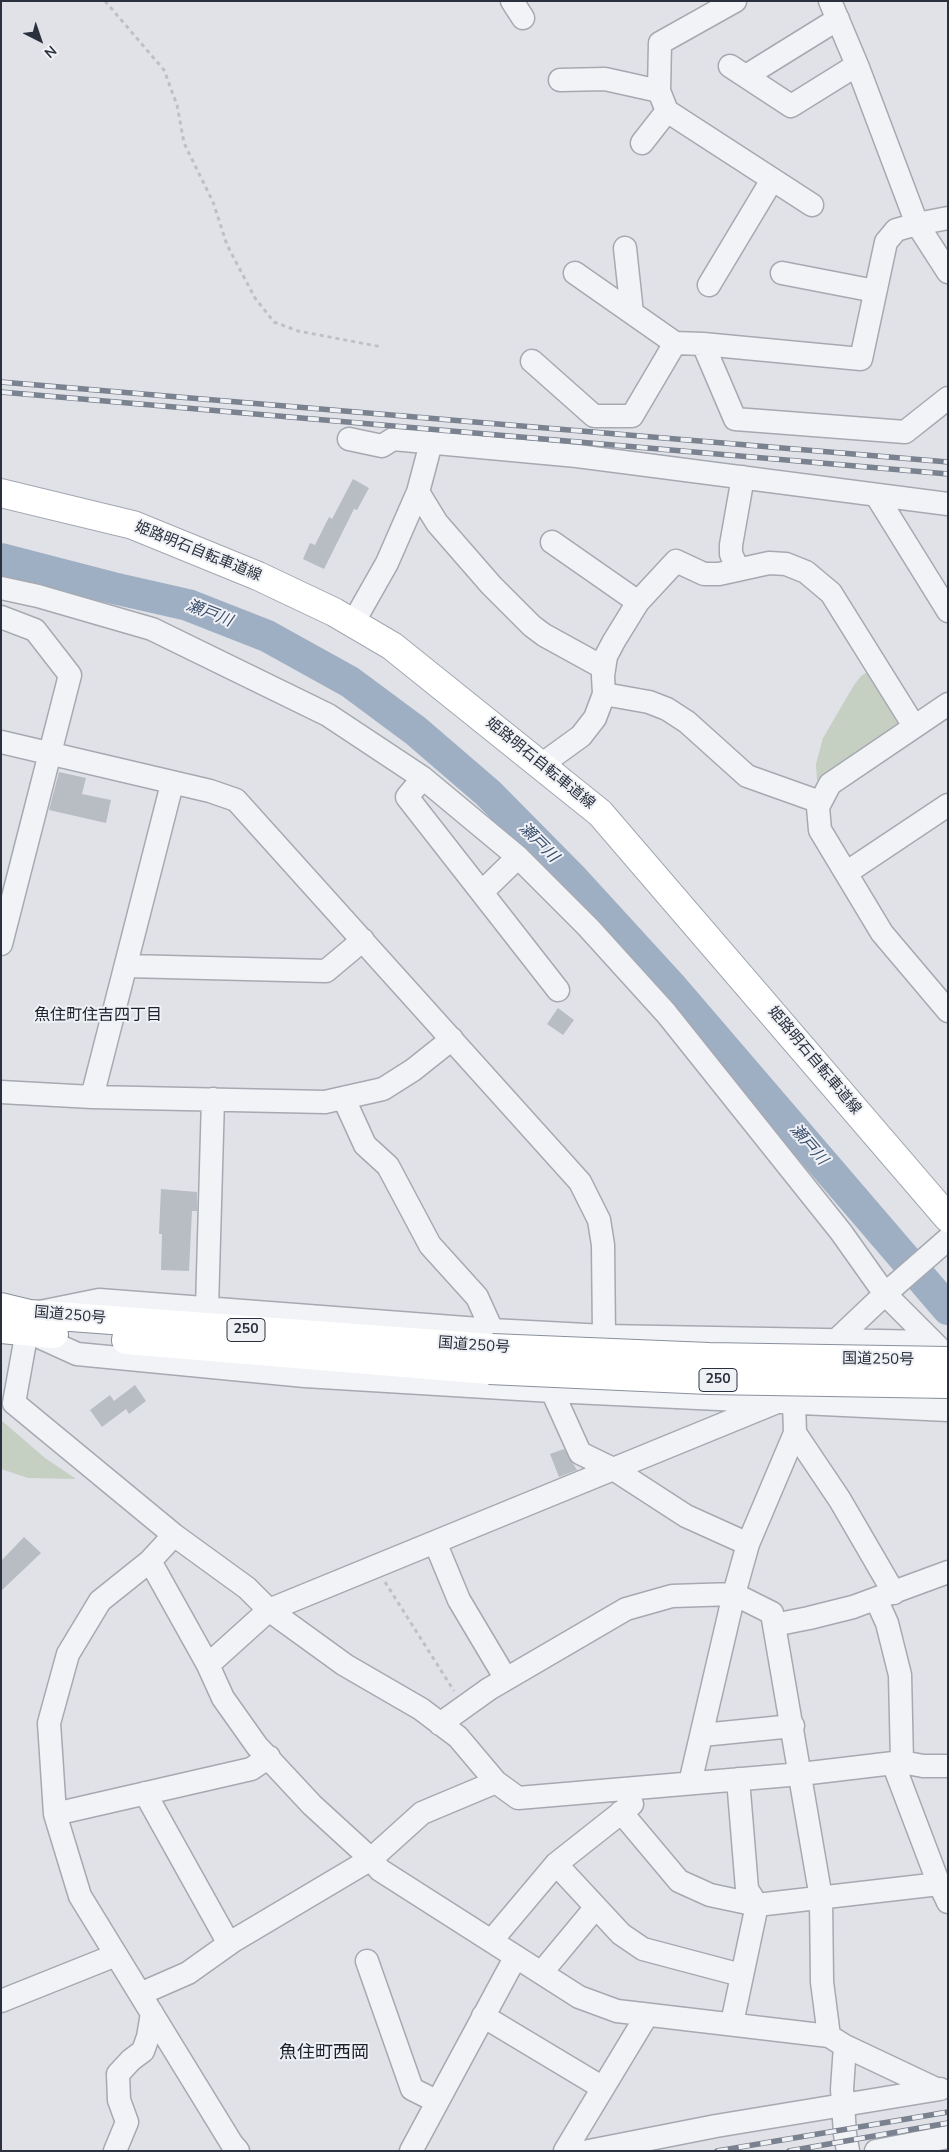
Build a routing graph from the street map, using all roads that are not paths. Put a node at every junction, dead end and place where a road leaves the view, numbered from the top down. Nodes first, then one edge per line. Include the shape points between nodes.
1 (734, 1) edge
2 (834, 10) edge
3 (857, 66) junction
4 (560, 80) dead end
5 (659, 90) junction
6 (668, 111) junction
7 (642, 143) dead end
8 (772, 180) junction
9 (812, 205) dead end
10 (948, 218) edge
11 (917, 224) junction
12 (626, 248) dead end
13 (948, 272) edge
14 (575, 273) dead end
15 (782, 273) dead end
16 (709, 285) dead end
17 (875, 291) junction
18 (632, 313) junction
19 (675, 343) junction
20 (703, 344) junction
21 (532, 361) dead end
22 (948, 398) edge
23 (349, 438) dead end
24 (431, 443) junction
25 (742, 477) junction
26 (418, 492) junction
27 (1, 493) edge
28 (876, 495) junction
29 (948, 504) edge
30 (552, 542) dead end
31 (738, 569) junction
32 (1, 588) edge
33 (38, 596) junction
34 (638, 602) junction
35 (948, 611) edge
36 (1, 616) edge
37 (353, 623) junction
38 (36, 630) junction
39 (604, 668) junction
40 (604, 694) junction
41 (948, 704) edge
42 (914, 726) junction
43 (1, 742) edge
44 (49, 755) junction
45 (541, 765) junction
46 (423, 778) junction
47 (172, 784) junction
48 (820, 802) junction
49 (948, 805) edge
50 (518, 856) junction
51 (846, 873) junction
52 (482, 892) junction
53 (363, 940) junction
54 (1, 944) edge
55 (127, 966) junction
56 (558, 990) dead end
57 (948, 1011) edge
58 (452, 1039) junction
59 (1, 1092) edge
60 (92, 1097) junction
61 (213, 1099) junction
62 (344, 1099) junction
63 (948, 1218) edge
64 (948, 1240) edge
65 (885, 1294) junction
66 (1, 1307) edge
67 (207, 1308) junction
68 (20, 1325) edge
69 (604, 1336) junction
70 (834, 1342) junction
71 (491, 1350) junction
72 (943, 1353) edge
73 (948, 1384) edge
74 (552, 1391) junction
75 (785, 1402) junction
76 (948, 1410) edge
77 (795, 1433) junction
78 (614, 1470) junction
79 (174, 1535) junction
80 (435, 1542) junction
81 (748, 1544) junction
82 (150, 1561) junction
83 (948, 1572) edge
84 (734, 1594) junction
85 (885, 1596) junction
86 (268, 1610) junction
87 (774, 1624) junction
88 (208, 1665) junction
89 (506, 1679) junction
90 (440, 1724) junction
91 (793, 1726) junction
92 (702, 1736) junction
93 (269, 1758) junction
94 (897, 1763) junction
95 (948, 1766) edge
96 (801, 1774) junction
97 (738, 1779) junction
98 (496, 1782) junction
99 (690, 1784) junction
100 (655, 1786) junction
101 (145, 1793) junction
102 (621, 1812) junction
103 (55, 1814) junction
104 (371, 1859) junction
105 (556, 1864) junction
106 (943, 1893) edge
107 (821, 1898) junction
108 (757, 1905) junction
109 (596, 1907) junction
110 (492, 1940) junction
111 (229, 1944) junction
112 (116, 1956) junction
113 (515, 1958) junction
114 (367, 1960) dead end
115 (542, 1972) junction
116 (741, 1974) junction
117 (140, 1994) junction
118 (1, 2001) edge
119 (152, 2013) junction
120 (647, 2014) junction
121 (483, 2016) junction
122 (732, 2023) junction
123 (837, 2041) junction
124 (944, 2086) edge
125 (603, 2088) junction
126 (436, 2101) junction
127 (843, 2105) junction
128 (948, 2137) edge
129 (115, 2151) edge
130 (238, 2151) edge
131 (411, 2151) edge
132 (565, 2151) edge
133 (588, 2151) edge
134 (848, 2151) edge
135 (876, 2151) edge

1 - 5 street via 660,43
2 - 3 street
2 - 3 street via 738,71 791,106
3 - 11 street
4 - 5 street via 605,79
5 - 6 street
6 - 7 street
6 - 8 street
8 - 9 street
8 - 16 street
10 - 11 street
11 - 13 street
11 - 17 street via 896,230 886,242
12 - 18 street
14 - 18 street
15 - 17 street
17 - 20 street via 861,359
18 - 19 street
19 - 20 street
19 - 21 street via 632,416 594,416
20 - 22 street via 735,419 905,432
23 - 24 street via 382,446 393,439
24 - 25 street via 577,456
24 - 26 street
25 - 28 street
25 - 31 street via 731,545 731,554
26 - 37 street via 387,563
26 - 39 street via 437,523 491,586 532,626
27 - 37 main road, 姫路明石自転車道線 via 133,525 258,576
28 - 29 street
28 - 35 street
30 - 34 street
31 - 34 street via 704,574 676,561
31 - 42 street via 770,563 786,564 806,572 831,593
32 - 33 street
33 - 38 street
33 - 46 street via 152,629 328,715
34 - 39 street via 606,656
36 - 38 street
37 - 45 main road, 姫路明石自転車道線 via 392,646
38 - 44 street via 70,675
39 - 40 street
40 - 45 street via 595,718 581,736
40 - 48 street via 649,702 666,709 687,722 747,776
41 - 42 street
42 - 48 street via 830,784
43 - 44 street
44 - 47 street
44 - 54 street
45 - 63 main road, 姫路明石自転車道線 via 600,813
46 - 50 street
46 - 52 street via 407,797
47 - 53 street via 236,800
47 - 55 street
48 - 51 street via 820,830
49 - 51 street
50 - 52 street
50 - 65 street via 588,927 666,1014 841,1232
51 - 57 street via 882,933
52 - 56 street
53 - 55 street via 326,971
53 - 58 street
55 - 60 street
58 - 62 street via 383,1089
58 - 69 street via 580,1182 599,1220 603,1245
59 - 60 street
60 - 61 street
61 - 62 street via 325,1102
61 - 67 street
62 - 71 street via 364,1145 388,1166 430,1245 476,1297
64 - 65 street
65 - 70 street
65 - 72 street
66 - 68 main road, 国道250号 / 250
67 - 68 street via 99,1300
67 - 71 street
68 - 71 main road, 国道250号 / 250
68 - 74 street via 76,1354 305,1376
68 - 79 street via 14,1403
69 - 70 street
69 - 71 street
70 - 72 street
70 - 75 street via 782,1391
71 - 72 main road, 国道250号 / 250, bridge via 709,1357
71 - 73 main road, 国道250号 / 250, bridge via 708,1380
71 - 74 street
74 - 75 street
74 - 78 street via 580,1453
75 - 76 street
75 - 77 street
75 - 78 street
77 - 81 street
77 - 85 street via 840,1500
78 - 80 street
78 - 81 street via 686,1516
79 - 82 street
79 - 86 street via 247,1588
80 - 86 street
80 - 89 street via 459,1600
81 - 84 street
82 - 88 street
82 - 103 street via 100,1602 68,1654 49,1723
83 - 85 street
84 - 87 street via 772,1613
84 - 89 street via 672,1596 626,1609
84 - 92 street
85 - 87 street via 830,1614
85 - 94 street via 887,1623 900,1675
86 - 88 street
86 - 90 street via 345,1665 421,1709
87 - 91 street
88 - 93 street via 223,1698
89 - 90 street
90 - 98 street via 458,1737
91 - 92 street
91 - 96 street
92 - 99 street
93 - 101 street via 251,1769
93 - 104 street via 312,1805
94 - 95 street
94 - 96 street
94 - 106 street
96 - 97 street
96 - 107 street
97 - 99 street
97 - 108 street via 747,1889
98 - 100 street via 518,1798
98 - 104 street via 422,1813
99 - 100 street
100 - 102 street
101 - 103 street
101 - 111 street
102 - 105 street
102 - 108 street via 680,1882 710,1895
103 - 112 street via 80,1896
104 - 110 street via 380,1870
104 - 111 street
105 - 109 street
105 - 110 street
106 - 107 street
107 - 108 street
107 - 123 street via 822,1982
108 - 116 street
109 - 115 street
109 - 116 street via 628,1941 642,1949
110 - 113 street
111 - 117 street via 188,1973
112 - 117 street
112 - 118 street
113 - 115 street
113 - 121 street
114 - 126 street via 412,2089
115 - 120 street via 579,1997 617,2010
116 - 122 street
117 - 119 street
119 - 129 street via 142,2050 118,2074 119,2100 127,2122
119 - 130 street
120 - 122 street
120 - 125 street
121 - 125 street
121 - 126 street
122 - 123 street
123 - 124 street
123 - 127 street
124 - 127 street
125 - 132 street
126 - 131 street
127 - 133 street
127 - 134 street
128 - 135 street

